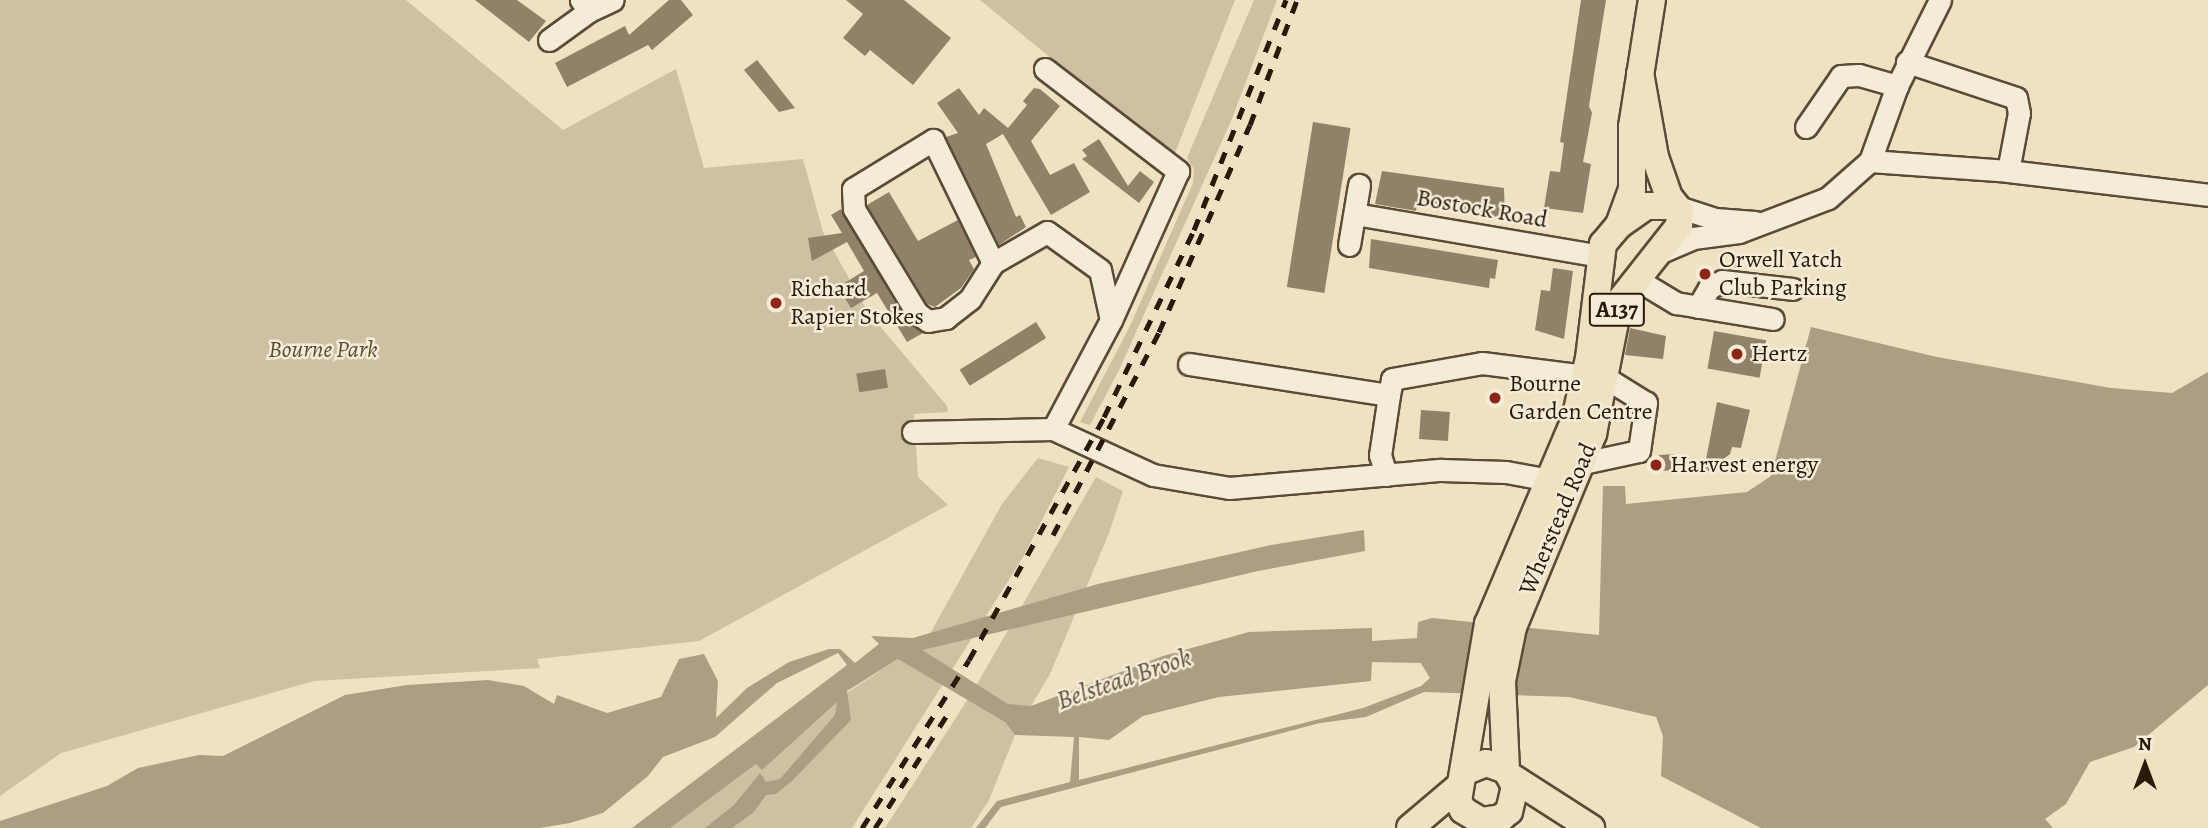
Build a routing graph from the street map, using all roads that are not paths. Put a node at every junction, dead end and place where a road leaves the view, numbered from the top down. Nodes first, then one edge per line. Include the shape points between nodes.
1 (613, 0) edge
2 (1652, 0) edge
3 (1940, 0) edge
4 (585, 6) edge
5 (549, 40) dead end
6 (1907, 62) junction
7 (1045, 69) dead end
8 (1640, 73) junction
9 (1897, 86) junction
10 (1806, 127) dead end
11 (1870, 161) junction
12 (2008, 171) junction
13 (1359, 185) dead end
14 (2208, 195) edge
15 (1677, 206) junction
16 (1355, 214) junction
17 (1764, 223) junction
18 (1619, 225) junction
19 (1349, 245) dead end
20 (1664, 251) junction
21 (1601, 256) junction
22 (993, 263) junction
23 (1636, 279) junction
24 (1793, 289) dead end
25 (1698, 307) junction
26 (1773, 319) dead end
27 (1111, 320) junction
28 (1189, 364) dead end
29 (1595, 377) junction
30 (1389, 395) junction
31 (1053, 429) junction
32 (913, 432) dead end
33 (1583, 463) junction
34 (1386, 475) junction
35 (1550, 480) junction
36 (1501, 626) junction
37 (1510, 774) junction
38 (1461, 780) junction
39 (1486, 825) edge
40 (1410, 828) edge
41 (1591, 828) edge

1 - 4 street
2 - 8 main road, Wherstead Road / A137
3 - 6 street
4 - 5 street
6 - 9 street
6 - 12 street via 2016,97 2019,113
7 - 27 street via 1178,171
8 - 15 main road, Wherstead Road / A137 via 1655,156
8 - 18 main road, Wherstead Road / A137 via 1632,128 1632,189
9 - 10 street via 1859,75 1841,76
9 - 11 street
11 - 12 street
11 - 17 street via 1828,198
12 - 14 street
13 - 16 street
15 - 17 street via 1715,219
15 - 18 main road, Wherstead Road / A137 via 1646,206
15 - 20 main road, Wherstead Road / A137 via 1679,226
16 - 19 street
16 - 21 street, Bostock Road
17 - 20 street via 1739,232 1693,238
18 - 21 main road, Wherstead Road / A137
20 - 23 main road, Wherstead Road / A137
21 - 29 main road, Wherstead Road / A137
22 - 22 street via 933,140 853,189 854,209 917,313 928,321 946,318 970,299
22 - 27 street via 1047,232 1101,270
23 - 25 street via 1676,303
23 - 29 main road, Wherstead Road / A137 via 1619,302
24 - 25 street via 1722,281 1709,288
25 - 26 street
27 - 31 street
28 - 30 street
29 - 30 street via 1482,363 1392,379
29 - 33 main road, Wherstead Road / A137
29 - 33 street via 1646,402 1639,451
29 - 35 main road, Wherstead Road / A137
30 - 34 street via 1380,454
31 - 32 street
31 - 34 street via 1153,475 1199,485 1255,488
33 - 36 main road, Wherstead Road / A137
34 - 35 street via 1477,470
35 - 36 main road, Wherstead Road / A137
36 - 37 main road, Wherstead Road / A137 via 1500,706
36 - 38 main road, Wherstead Road / A137 via 1474,707
37 - 38 main road via 1486,763
37 - 39 main road, Wherstead Road / A137 via 1514,802
37 - 41 main road
38 - 39 main road, Wherstead Road / A137 via 1463,810
38 - 40 main road

